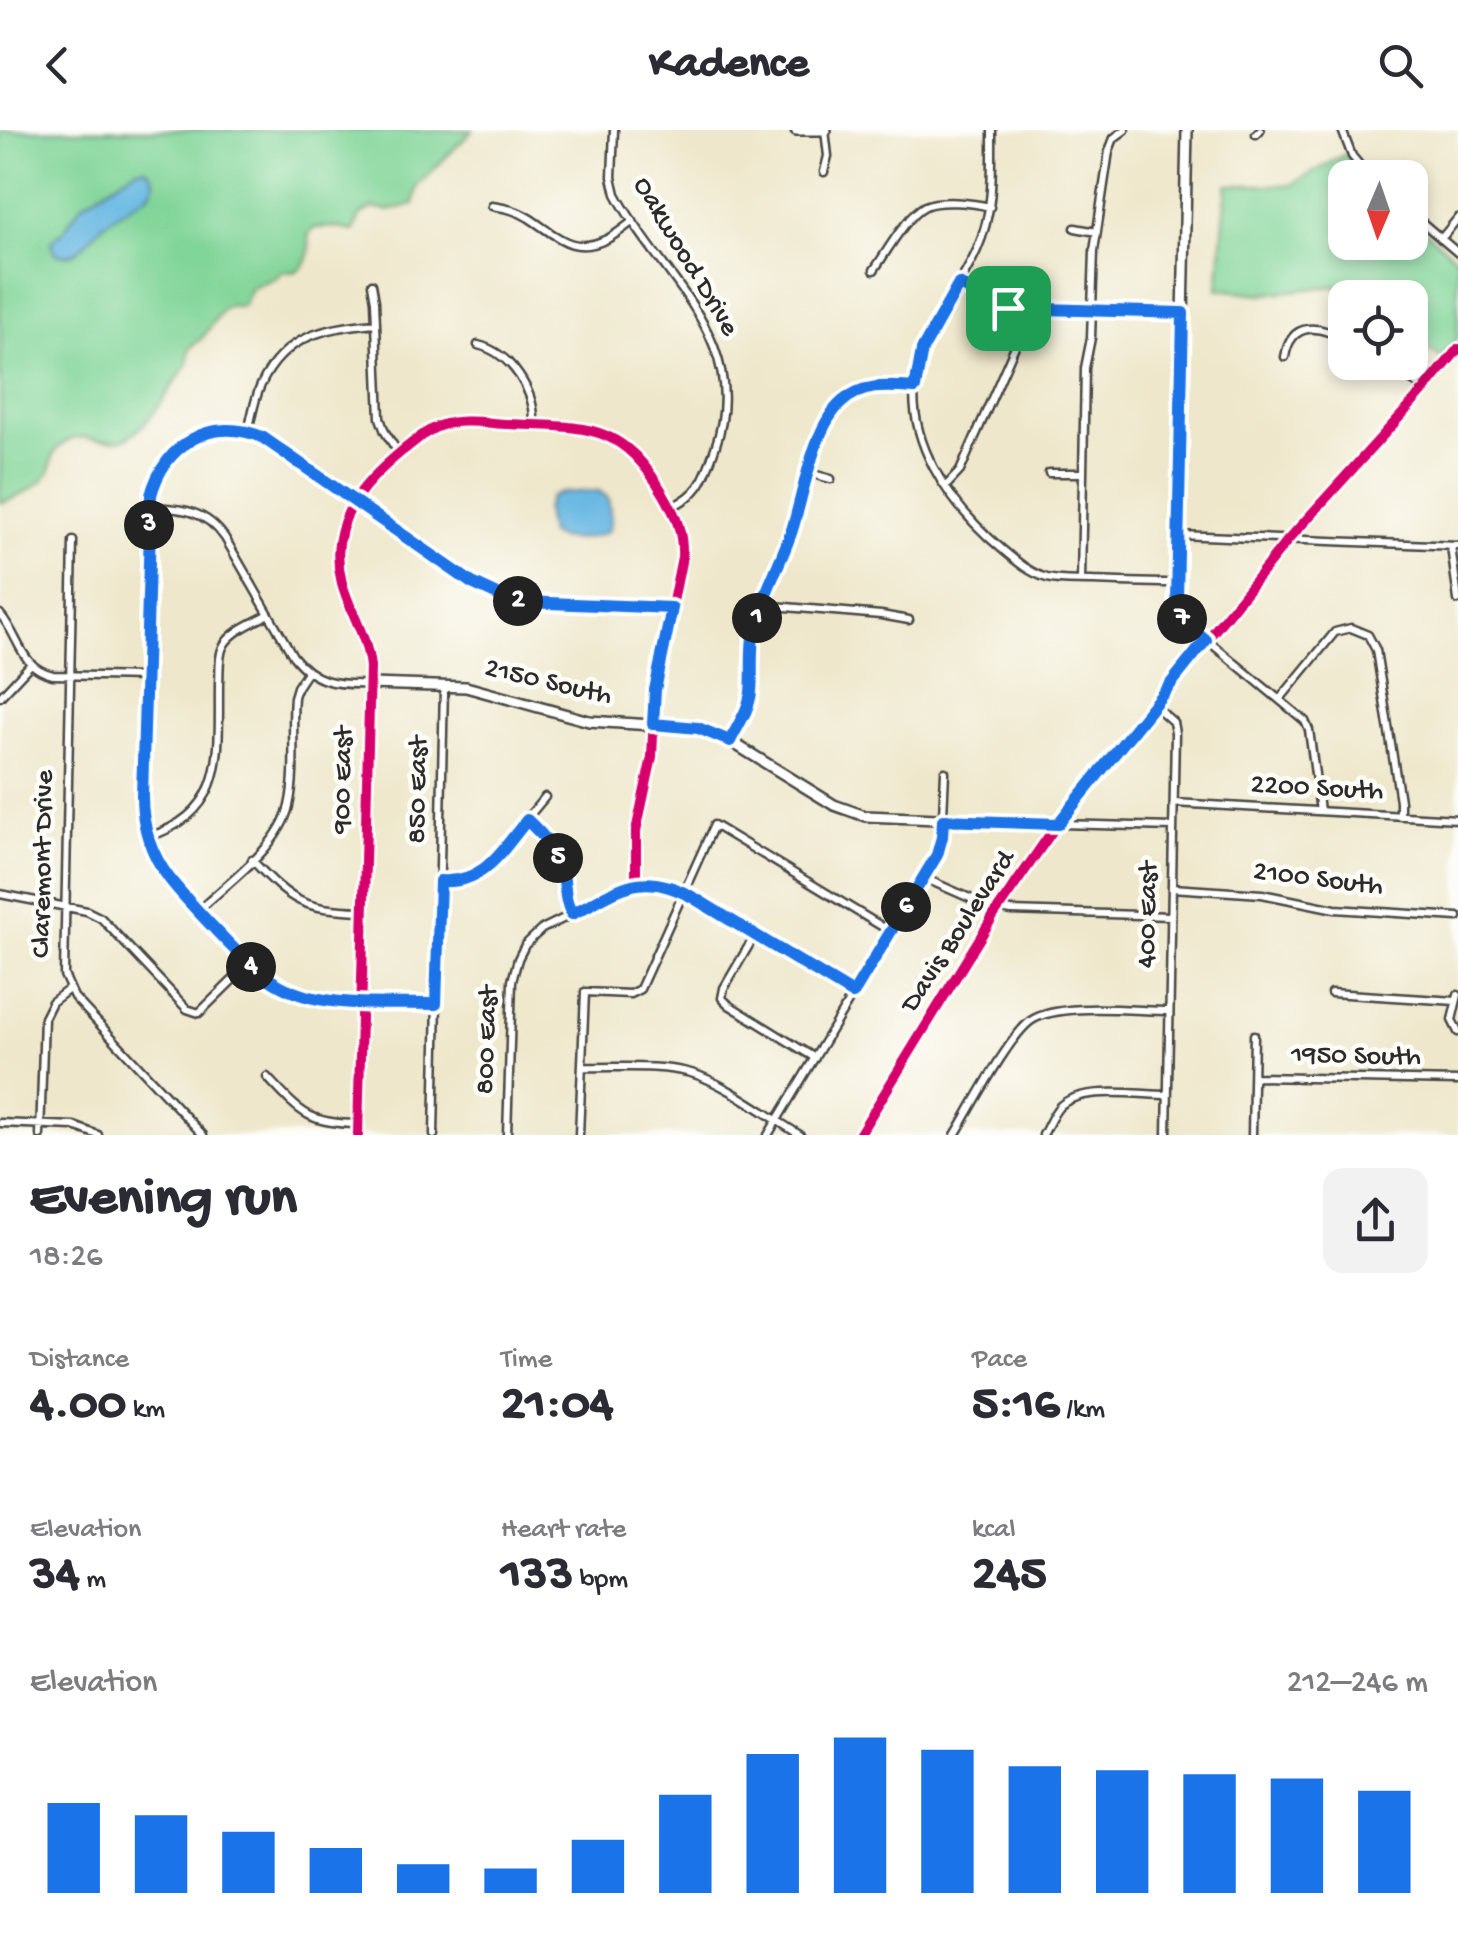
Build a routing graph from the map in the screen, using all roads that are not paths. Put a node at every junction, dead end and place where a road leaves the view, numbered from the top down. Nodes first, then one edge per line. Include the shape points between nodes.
1 (614, 130) edge
2 (796, 130) edge
3 (825, 130) edge
4 (992, 130) edge
5 (1125, 130) edge
6 (1187, 130) edge
7 (1342, 130) edge
8 (1355, 160) edge
9 (824, 172) dead end
10 (492, 206) dead end
11 (990, 207) junction
12 (1458, 218) edge
13 (633, 221) junction
14 (1428, 227) edge
15 (1076, 228) dead end
16 (1097, 232) junction
17 (1442, 239) junction
18 (1458, 253) edge
19 (874, 270) dead end
20 (372, 284) dead end
21 (959, 284) junction
22 (1025, 308) junction
23 (1092, 310) junction
24 (1183, 313) junction
25 (376, 323) junction
26 (1328, 331) edge
27 (478, 344) dead end
28 (1458, 349) edge
29 (1285, 357) dead end
30 (1411, 380) edge
31 (915, 388) junction
32 (1425, 389) junction
33 (534, 426) junction
34 (248, 432) junction
35 (399, 454) junction
36 (1049, 472) dead end
37 (809, 473) junction
38 (1083, 473) junction
39 (831, 479) dead end
40 (946, 486) junction
41 (354, 500) junction
42 (150, 507) junction
43 (671, 507) junction
44 (1178, 535) junction
45 (1288, 540) junction
46 (73, 541) dead end
47 (1454, 546) edge
48 (1080, 580) junction
49 (1177, 583) junction
50 (1458, 600) edge
51 (762, 604) junction
52 (672, 608) junction
53 (0, 614) edge
54 (270, 614) junction
55 (909, 620) dead end
56 (1206, 640) junction
57 (30, 664) junction
58 (308, 672) junction
59 (70, 675) junction
60 (145, 677) junction
61 (369, 684) junction
62 (444, 686) junction
63 (0, 697) edge
64 (1280, 699) junction
65 (1154, 704) junction
66 (653, 724) junction
67 (730, 741) junction
68 (945, 772) dead end
69 (545, 797) dead end
70 (1174, 804) junction
71 (1320, 811) junction
72 (1400, 816) junction
73 (1458, 819) edge
74 (527, 820) junction
75 (943, 820) junction
76 (1058, 824) junction
77 (1173, 827) junction
78 (148, 837) junction
79 (252, 860) junction
80 (924, 878) junction
81 (440, 881) junction
82 (636, 883) junction
83 (1172, 888) junction
84 (684, 892) junction
85 (0, 894) edge
86 (64, 906) junction
87 (998, 908) junction
88 (198, 911) junction
89 (364, 911) junction
90 (572, 914) junction
91 (1171, 916) junction
92 (1458, 917) edge
93 (891, 932) junction
94 (755, 935) junction
95 (248, 964) junction
96 (69, 990) junction
97 (1330, 993) dead end
98 (853, 994) junction
99 (1457, 998) edge
100 (361, 1002) junction
101 (436, 1004) junction
102 (1169, 1011) junction
103 (1457, 1031) edge
104 (1254, 1035) dead end
105 (815, 1058) junction
106 (582, 1067) junction
107 (268, 1077) dead end
108 (1254, 1077) junction
109 (1458, 1082) edge
110 (1168, 1095) junction
111 (776, 1121) junction
112 (0, 1123) edge
113 (358, 1124) junction
114 (40, 1125) junction
115 (40, 1135) edge
116 (98, 1135) edge
117 (203, 1135) edge
118 (358, 1135) edge
119 (434, 1135) edge
120 (507, 1135) edge
121 (580, 1135) edge
122 (768, 1135) edge
123 (800, 1135) edge
124 (859, 1135) edge
125 (956, 1135) edge
126 (1043, 1135) edge
127 (1167, 1135) edge
128 (1252, 1135) edge

1 - 13 street, Oakwood Drive via 613,185
2 - 3 street
3 - 9 street
4 - 11 street
5 - 16 street via 1109,151
6 - 24 street
7 - 8 street
10 - 13 street via 518,212 575,244 605,240
11 - 19 street via 923,207
11 - 21 street
12 - 17 street
13 - 43 street, Oakwood Drive via 700,316 723,378 722,424 706,474 691,496
14 - 17 street
15 - 16 street
16 - 23 street
17 - 18 street
20 - 25 street
21 - 22 street via 998,306
21 - 31 street via 922,350
22 - 23 street
22 - 40 street via 1023,328 968,453
23 - 24 street
23 - 38 street
24 - 44 street
25 - 34 street via 323,330 288,350 261,385
25 - 35 street via 380,418
26 - 29 street via 1296,334
27 - 33 street via 500,354 525,386
28 - 32 street, Davis Boulevard
30 - 32 street
31 - 37 street via 875,386 842,402 823,426
31 - 40 street via 922,442
32 - 45 street, Davis Boulevard
33 - 35 street, 900 East via 446,424
33 - 43 street, 900 East via 586,429 620,442 640,459
34 - 41 street
34 - 42 street via 206,434 176,450 158,474
35 - 41 street, 900 East
36 - 38 street
37 - 39 street
37 - 51 street
38 - 48 street
40 - 48 street via 976,527 1024,567 1046,578
41 - 52 street via 500,596
41 - 61 street, 900 East via 341,536 339,570 365,640
42 - 54 street via 188,510 213,523
42 - 60 street
43 - 52 street via 682,548
44 - 45 street
44 - 49 street
45 - 47 street
45 - 56 street, Davis Boulevard
46 - 59 street, Claremont Drive
47 - 50 street
48 - 49 street
49 - 56 street via 1179,615
51 - 55 street
51 - 67 street via 749,703
52 - 66 street
53 - 57 street
54 - 58 street
54 - 78 street via 221,651 217,765 209,792 189,816
56 - 64 street
56 - 65 street, Davis Boulevard
57 - 59 street via 47,674
57 - 63 street
58 - 61 street via 334,683
58 - 79 street via 293,702 288,810 278,833
59 - 60 street
59 - 86 street, Claremont Drive
60 - 78 street via 142,807
61 - 62 street, 2150 South
61 - 89 street, 900 East
62 - 66 street, 2150 South via 588,720
62 - 81 street, 850 East
64 - 71 street via 1308,727
64 - 72 street via 1332,635 1351,628 1368,635
65 - 70 street, 400 East via 1175,727
65 - 76 street, Davis Boulevard
66 - 67 street, 2150 South via 698,728
66 - 82 street via 636,831
67 - 75 street, 2150 South via 844,810
68 - 75 street
69 - 74 street
70 - 71 street, 2200 South
70 - 77 street, 400 East
71 - 72 street, 2200 South
72 - 73 street, 2200 South
74 - 81 street via 483,870
74 - 90 street via 558,858
75 - 76 street, 2150 South
75 - 80 street via 940,846
76 - 77 street, 2150 South
76 - 87 street, Davis Boulevard
77 - 83 street, 400 East
78 - 88 street via 163,871
79 - 88 street
79 - 89 street via 299,902
80 - 87 street
80 - 93 street
81 - 101 street, 850 East
82 - 84 street
82 - 90 street, 800 East
83 - 91 street, 400 East
83 - 92 street, 2100 South
84 - 93 street via 714,825
84 - 94 street
84 - 106 street via 637,992 584,992
85 - 86 street
86 - 95 street via 108,923 195,1013
86 - 96 street, Claremont Drive
87 - 91 street
87 - 124 street, Davis Boulevard
88 - 95 street
89 - 100 street, 900 East
90 - 120 street, 800 East via 536,934 515,967
91 - 102 street, 400 East
93 - 98 street
94 - 98 street
94 - 105 street via 722,998
95 - 100 street via 299,994
96 - 114 street via 44,1018
96 - 117 street, Claremont Drive
97 - 99 street
98 - 105 street
99 - 103 street
100 - 101 street
100 - 113 street, 900 East
101 - 119 street, 850 East
102 - 110 street, 400 East
102 - 125 street via 1060,1010 1034,1018 1013,1040
104 - 108 street
105 - 111 street
106 - 111 street via 692,1073
106 - 121 street
107 - 113 street via 309,1116
108 - 109 street, 1950 South
108 - 128 street
110 - 126 street via 1078,1096 1059,1108
110 - 127 street, 400 East
111 - 122 street
111 - 123 street
112 - 114 street
113 - 118 street, 900 East
114 - 115 street
114 - 116 street

